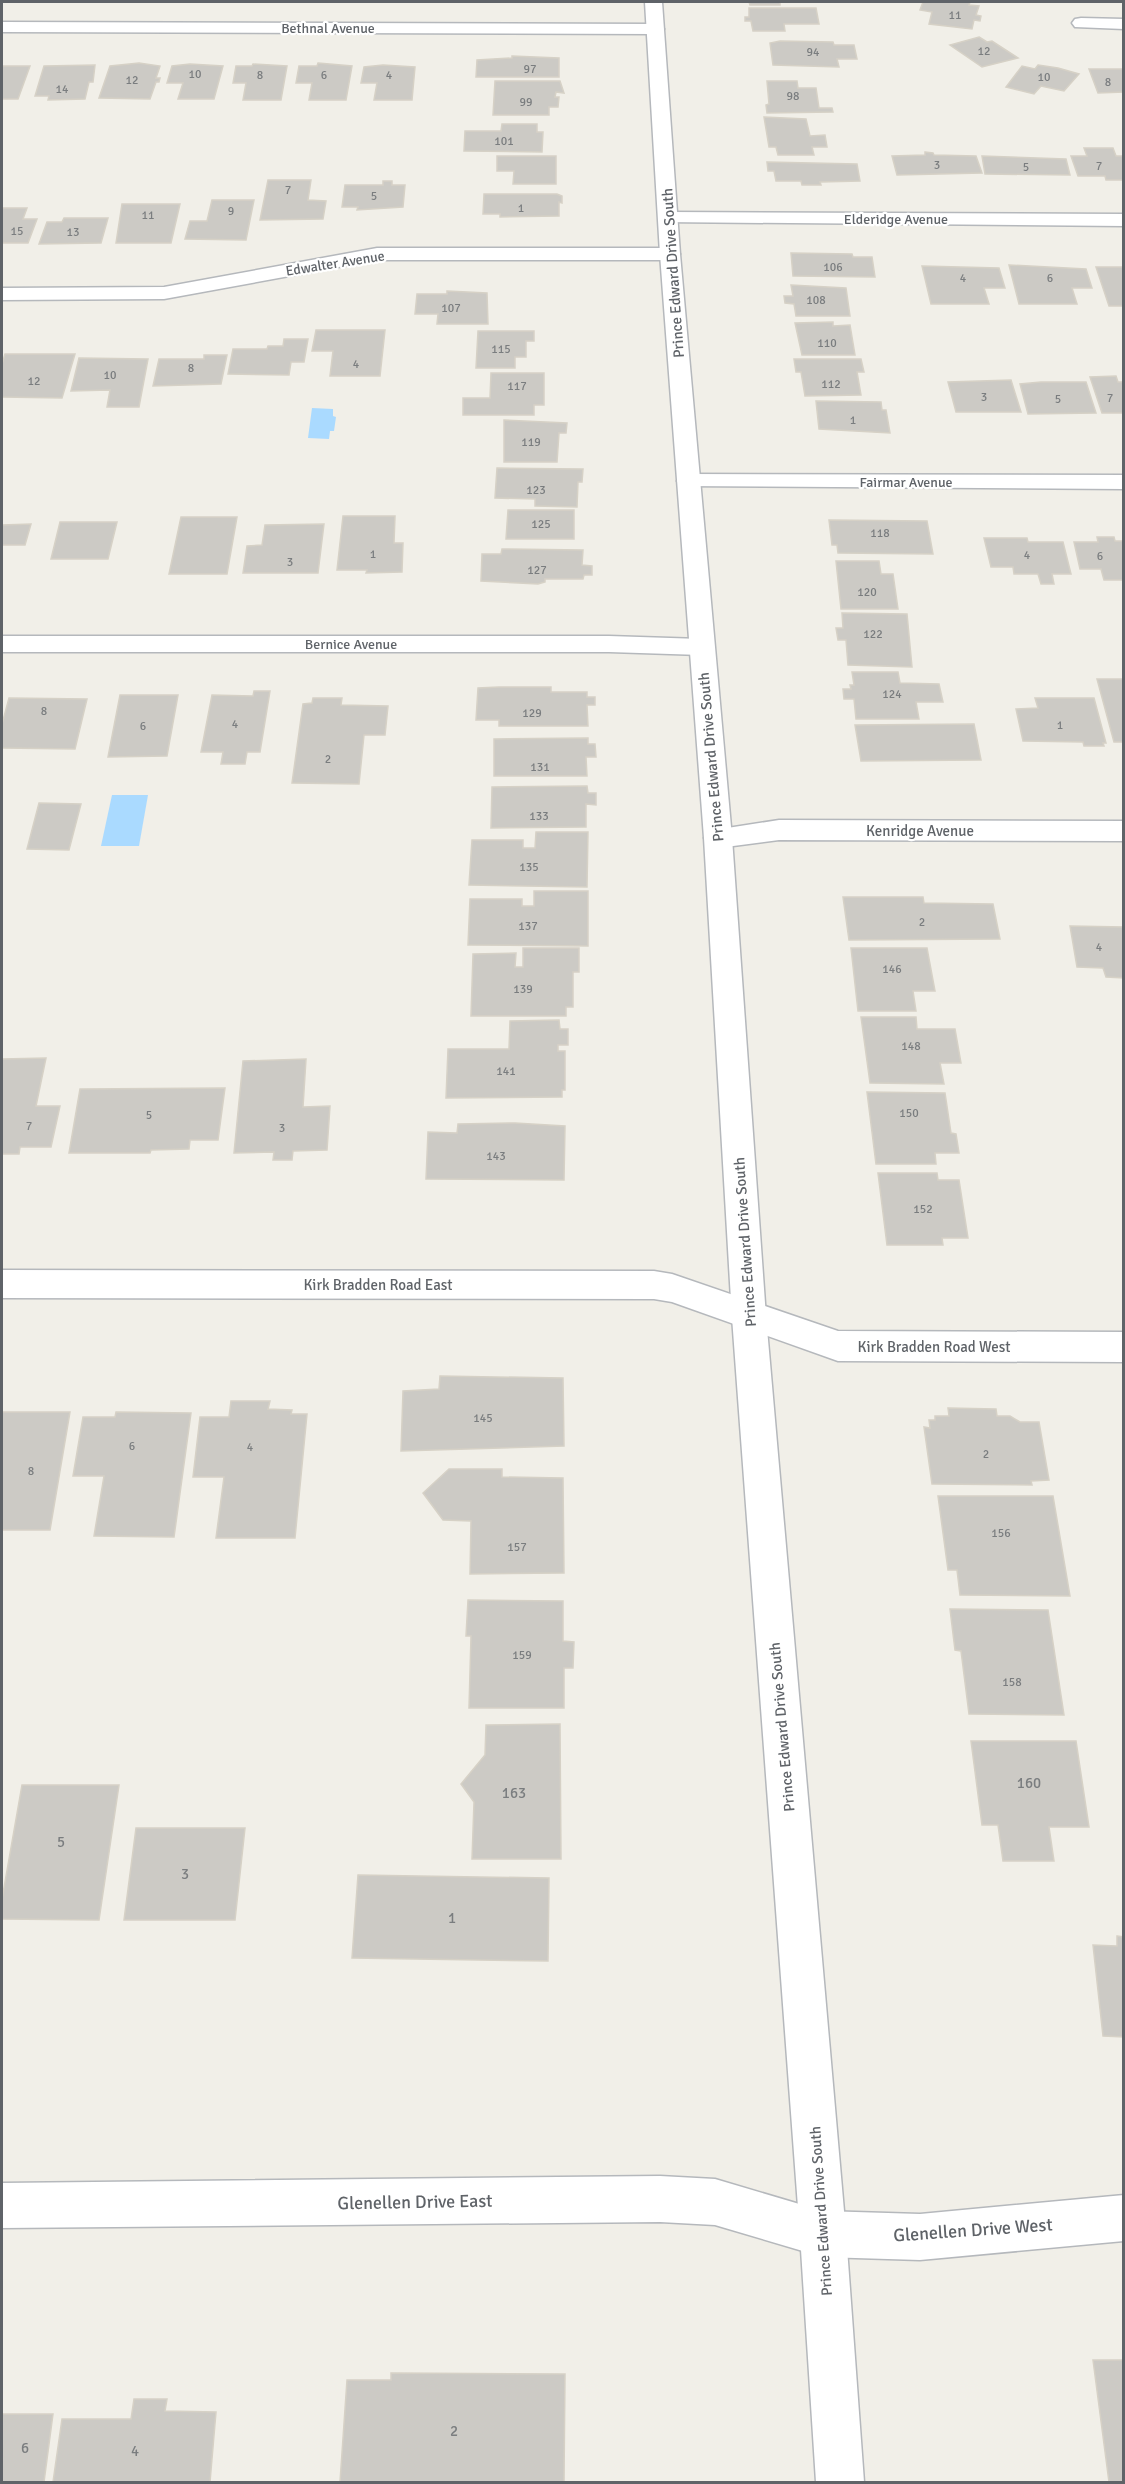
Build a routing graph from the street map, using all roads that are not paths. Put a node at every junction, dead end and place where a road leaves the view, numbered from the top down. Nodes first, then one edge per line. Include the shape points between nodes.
1 (653, 2) edge
2 (1081, 23) dead end
3 (1124, 24) edge
4 (2, 27) edge
5 (655, 29) junction
6 (669, 218) junction
7 (1124, 220) edge
8 (670, 254) junction
9 (2, 294) edge
10 (689, 481) junction
11 (1124, 482) edge
12 (2, 644) edge
13 (701, 647) junction
14 (1124, 831) edge
15 (718, 838) junction
16 (2, 1284) edge
17 (749, 1317) junction
18 (1124, 1347) edge
19 (2, 2206) edge
20 (1124, 2218) edge
21 (823, 2234) junction
22 (840, 2482) edge

1 - 5 street, Prince Edward Drive South
2 - 3 street
4 - 5 street, Bethnal Avenue
5 - 6 street, Prince Edward Drive South
6 - 7 street, Elderidge Avenue
6 - 8 street, Prince Edward Drive South
8 - 9 street, Edwalter Avenue via 378,254 164,293
8 - 10 street, Prince Edward Drive South
10 - 11 street, Fairmar Avenue
10 - 13 street, Prince Edward Drive South
12 - 13 street, Bernice Avenue
13 - 15 street, Prince Edward Drive South
14 - 15 street, Kenridge Avenue via 779,830
15 - 17 street, Prince Edward Drive South
16 - 17 street, Kirk Bradden Road East via 654,1285
17 - 18 street, Kirk Bradden Road West via 838,1346
17 - 21 street, Prince Edward Drive South
19 - 21 street, Glenellen Drive East via 660,2199 715,2202
20 - 21 street, Glenellen Drive West via 920,2237
21 - 22 street, Prince Edward Drive South

